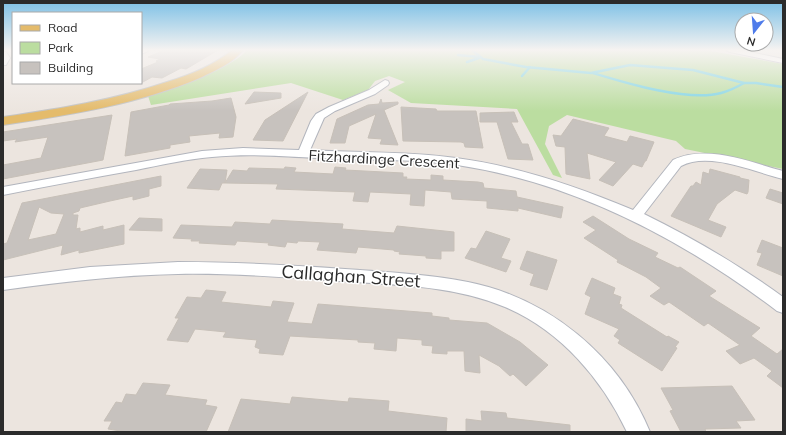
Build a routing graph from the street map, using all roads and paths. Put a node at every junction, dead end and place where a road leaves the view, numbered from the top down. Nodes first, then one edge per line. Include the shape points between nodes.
1 (205, 70) edge
2 (385, 83) dead end
3 (3, 121) edge
4 (303, 154) junction
5 (783, 175) edge
6 (3, 191) edge
7 (635, 216) junction
8 (3, 284) edge
9 (783, 306) edge
10 (639, 432) edge

1 - 3 main road via 144,93 81,108
2 - 4 street via 372,92 320,116
4 - 6 street, Fitzhardinge Crescent via 229,152 183,157
4 - 7 street, Fitzhardinge Crescent via 417,158 473,164 551,183
5 - 7 street via 715,158 686,157 677,163
7 - 9 street, Fitzhardinge Crescent via 702,252
8 - 10 street, Callaghan Street via 64,276 179,268 294,271 469,287 501,297 533,313 564,335 598,369 621,398

